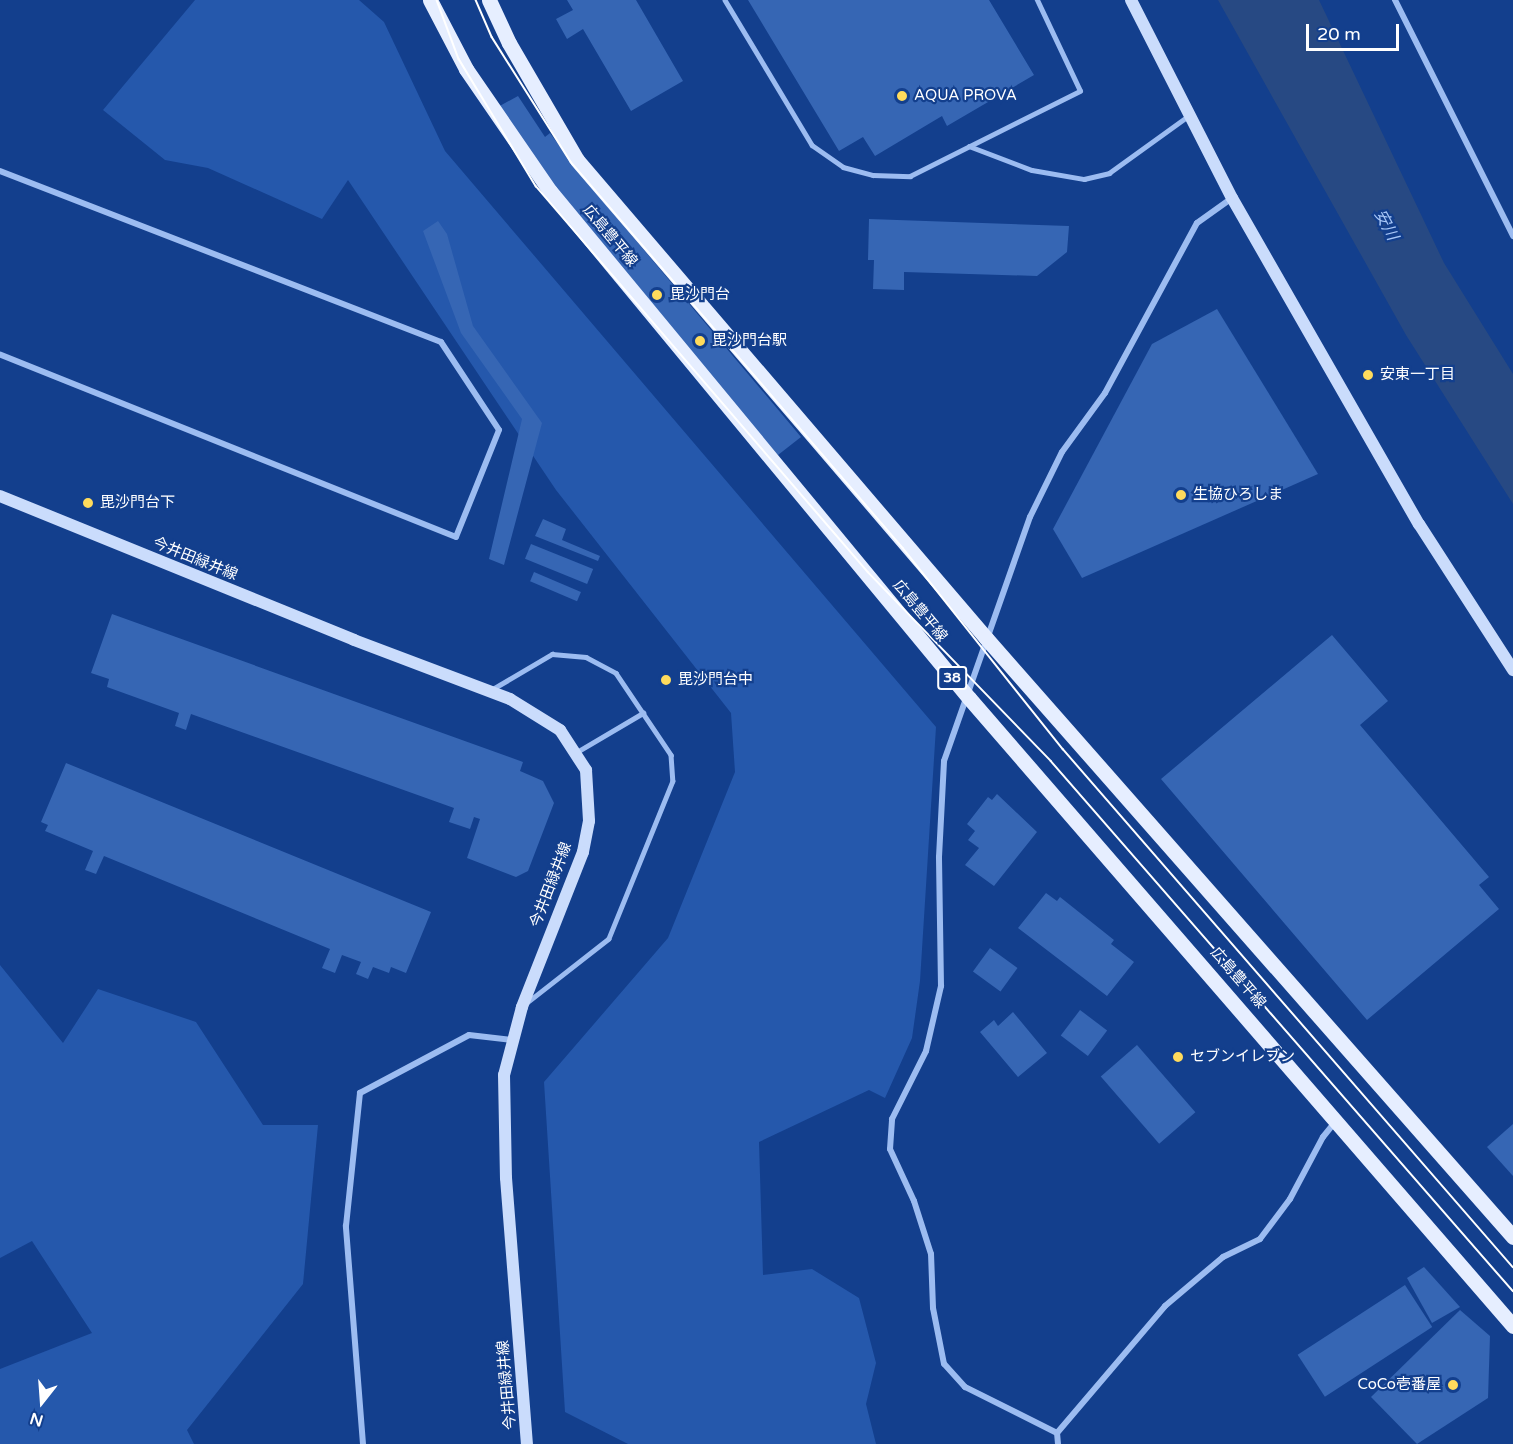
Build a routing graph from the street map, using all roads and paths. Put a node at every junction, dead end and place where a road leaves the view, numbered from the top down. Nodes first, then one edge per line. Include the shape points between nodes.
1 (430, 0) edge
2 (489, 0) edge
3 (725, 0) edge
4 (1037, 0) edge
5 (1131, 0) edge
6 (1395, 0) edge
7 (1190, 115) junction
8 (969, 146) junction
9 (0, 171) edge
10 (1232, 198) junction
11 (1513, 236) edge
12 (0, 355) edge
13 (0, 496) edge
14 (986, 638) junction
15 (1513, 670) edge
16 (489, 691) junction
17 (969, 699) junction
18 (643, 713) junction
19 (575, 753) junction
20 (522, 1007) junction
21 (513, 1040) junction
22 (1337, 1119) junction
23 (1513, 1237) edge
24 (1513, 1326) edge
25 (1057, 1432) junction
26 (363, 1444) edge
27 (527, 1444) edge
28 (1058, 1444) edge

1 - 17 main road, 広島豊平線 / 38 via 466,69 550,191
2 - 14 main road, 広島豊平線 via 577,160
3 - 8 lane via 812,145 843,166 873,175 910,176
4 - 8 lane via 1080,91
5 - 7 main road
6 - 11 street
7 - 8 lane via 1109,172 1084,179 1032,170
7 - 10 main road
9 - 12 street via 441,342 499,430 456,537
10 - 14 street via 1197,223 1105,393 1062,452 1030,517
10 - 15 main road via 1419,524
13 - 16 main road, 今井田緑井線
14 - 17 street
14 - 23 main road, 広島豊平線
16 - 18 lane via 552,654 586,657 616,673
16 - 19 main road, 今井田緑井線 via 510,699 560,730
17 - 22 main road, 広島豊平線 / 38
17 - 25 street via 944,761 939,857 941,987 926,1051 892,1119 890,1149 914,1201 931,1254 933,1308 944,1364 965,1387
18 - 19 lane
18 - 20 lane via 671,755 673,781 609,939
19 - 20 main road, 今井田緑井線 via 586,770 589,821 585,842
20 - 21 main road, 今井田緑井線
21 - 26 street via 469,1035 360,1094 346,1226
21 - 27 main road, 今井田緑井線 via 504,1075 506,1178
22 - 24 main road, 広島豊平線 / 38
22 - 25 street via 1290,1199 1260,1239 1223,1257 1165,1306
25 - 28 street

